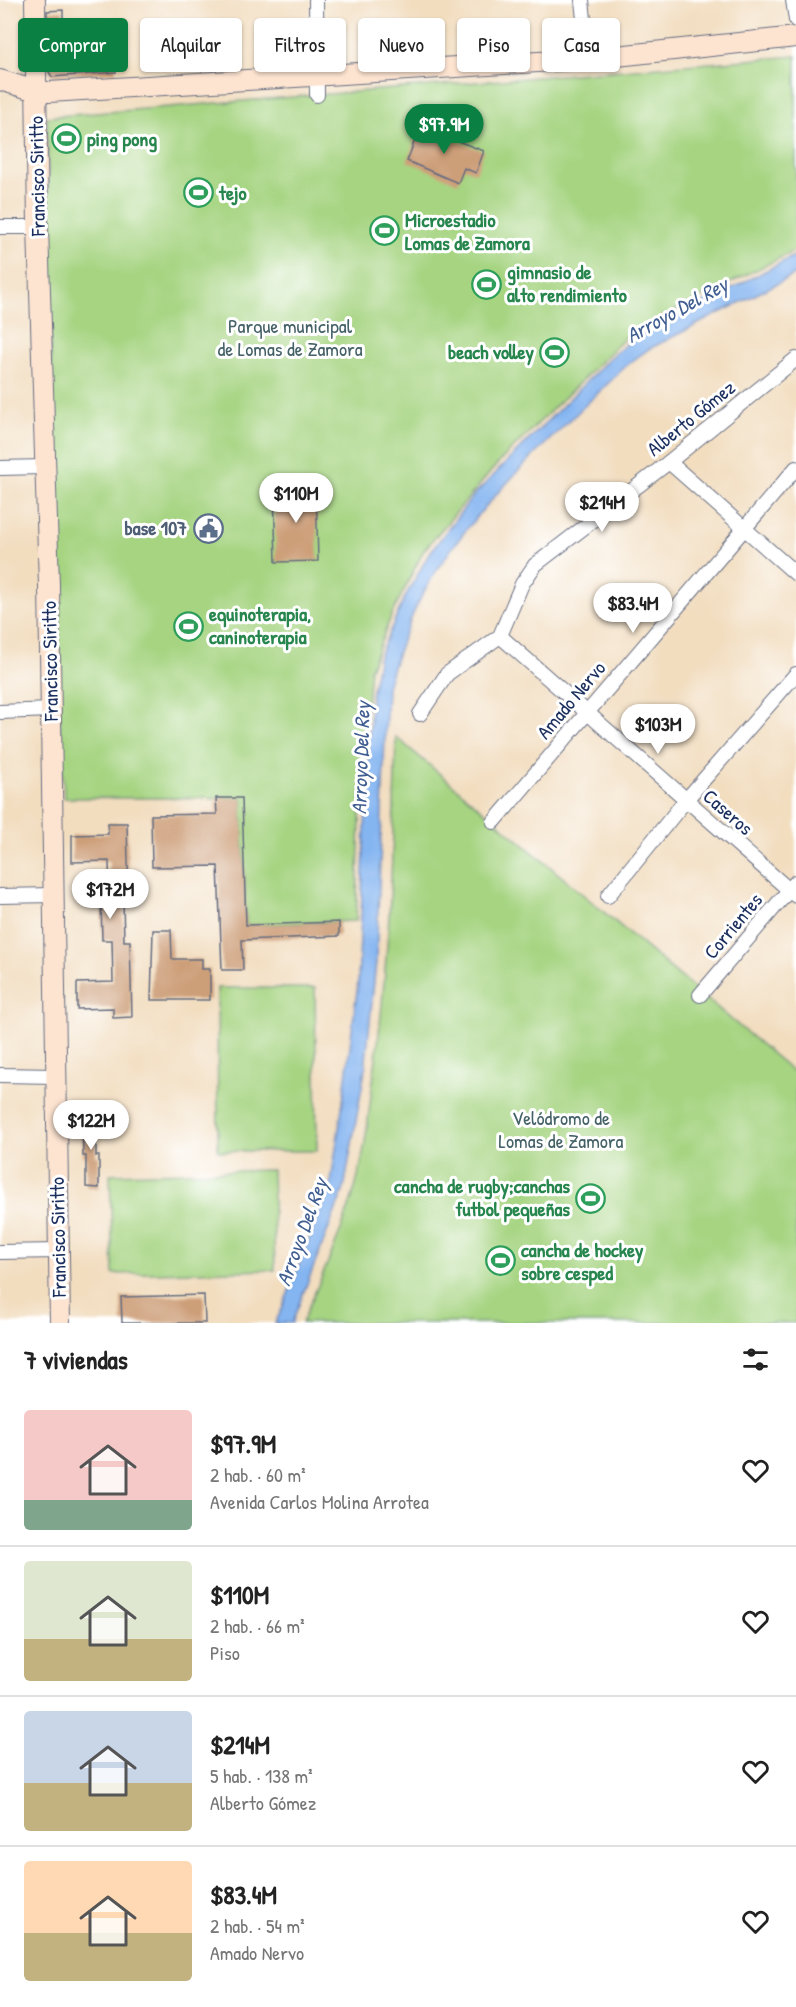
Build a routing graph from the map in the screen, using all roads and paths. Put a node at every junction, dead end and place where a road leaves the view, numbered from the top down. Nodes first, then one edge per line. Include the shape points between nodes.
1 (35, 0) edge
2 (316, 0) edge
3 (582, 0) edge
4 (793, 0) edge
5 (584, 18) edge
6 (796, 20) edge
7 (796, 37) edge
8 (620, 56) edge
9 (542, 64) edge
10 (0, 80) edge
11 (317, 86) junction
12 (36, 91) junction
13 (0, 227) edge
14 (38, 227) junction
15 (796, 359) edge
16 (669, 462) junction
17 (44, 467) junction
18 (0, 468) edge
19 (796, 468) edge
20 (743, 528) junction
21 (796, 574) edge
22 (500, 636) junction
23 (796, 674) edge
24 (51, 710) junction
25 (0, 712) edge
26 (587, 712) junction
27 (420, 714) dead end
28 (685, 801) junction
29 (494, 822) dead end
30 (794, 890) edge
31 (0, 896) edge
32 (54, 896) junction
33 (608, 896) dead end
34 (700, 995) dead end
35 (0, 1076) edge
36 (55, 1076) junction
37 (0, 1251) edge
38 (58, 1251) junction
39 (60, 1323) edge

1 - 12 street, Francisco Siritto
2 - 11 street
3 - 5 street
4 - 6 street
7 - 8 street
9 - 11 street
10 - 12 street
11 - 12 street
12 - 14 street, Francisco Siritto
13 - 14 street
14 - 17 street, Francisco Siritto
15 - 16 street, Alberto Gómez
16 - 20 street
16 - 22 street, Alberto Gómez via 535,565 522,584
17 - 18 street
17 - 24 street, Francisco Siritto
19 - 20 street, Amado Nervo
20 - 21 street
20 - 26 street, Amado Nervo
22 - 26 street, Caseros
22 - 27 street via 447,674
23 - 28 street
24 - 25 street
24 - 32 street, Francisco Siritto
26 - 28 street, Caseros
26 - 29 street, Amado Nervo
28 - 30 street, Caseros
28 - 33 street
30 - 34 street, Corrientes
31 - 32 street
32 - 36 street, Francisco Siritto
35 - 36 street
36 - 38 street, Francisco Siritto
37 - 38 street
38 - 39 street, Francisco Siritto

